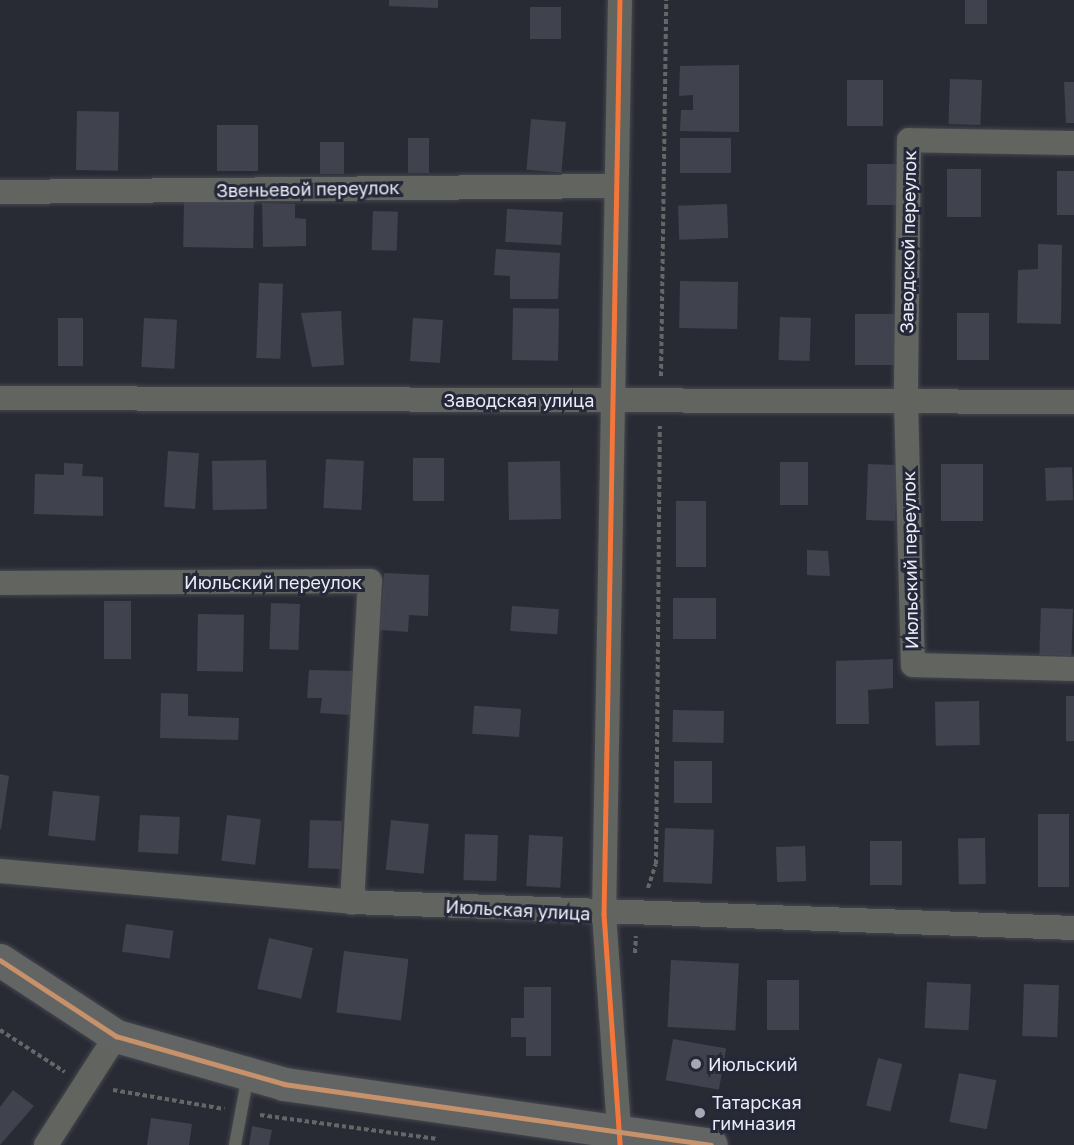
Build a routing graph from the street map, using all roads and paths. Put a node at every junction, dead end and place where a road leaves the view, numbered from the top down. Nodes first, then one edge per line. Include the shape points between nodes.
1 (620, 0) edge
2 (666, 0) edge
3 (1074, 142) edge
4 (616, 186) junction
5 (0, 192) edge
6 (0, 398) edge
7 (610, 400) junction
8 (660, 400) junction
9 (906, 401) junction
10 (1074, 402) edge
11 (0, 583) edge
12 (1074, 669) edge
13 (0, 871) edge
14 (352, 902) junction
15 (604, 914) junction
16 (639, 915) junction
17 (1074, 928) edge
18 (0, 960) edge
19 (634, 961) dead end
20 (116, 1036) junction
21 (248, 1074) junction
22 (621, 1137) edge
23 (46, 1145) edge
24 (235, 1145) edge
25 (711, 1145) edge

1 - 4 street
2 - 8 path
3 - 9 street, Заводской переулок via 909,140
4 - 5 street, Звеньевой переулок
4 - 7 street
6 - 7 street, Заводская улица
7 - 8 street, Заводская улица
7 - 15 street
8 - 9 street, Заводская улица
8 - 16 path via 656,864
9 - 10 street, Заводская улица
9 - 12 street, Июльский переулок via 913,665
11 - 14 street, Июльский переулок via 370,581
13 - 14 street, Июльская улица
14 - 15 street, Июльская улица
15 - 16 street, Июльская улица
15 - 22 street
16 - 17 street, Июльская улица
16 - 19 path
18 - 20 main road
20 - 21 main road
20 - 23 street
21 - 22 main road via 284,1084
21 - 24 lane
22 - 25 main road

